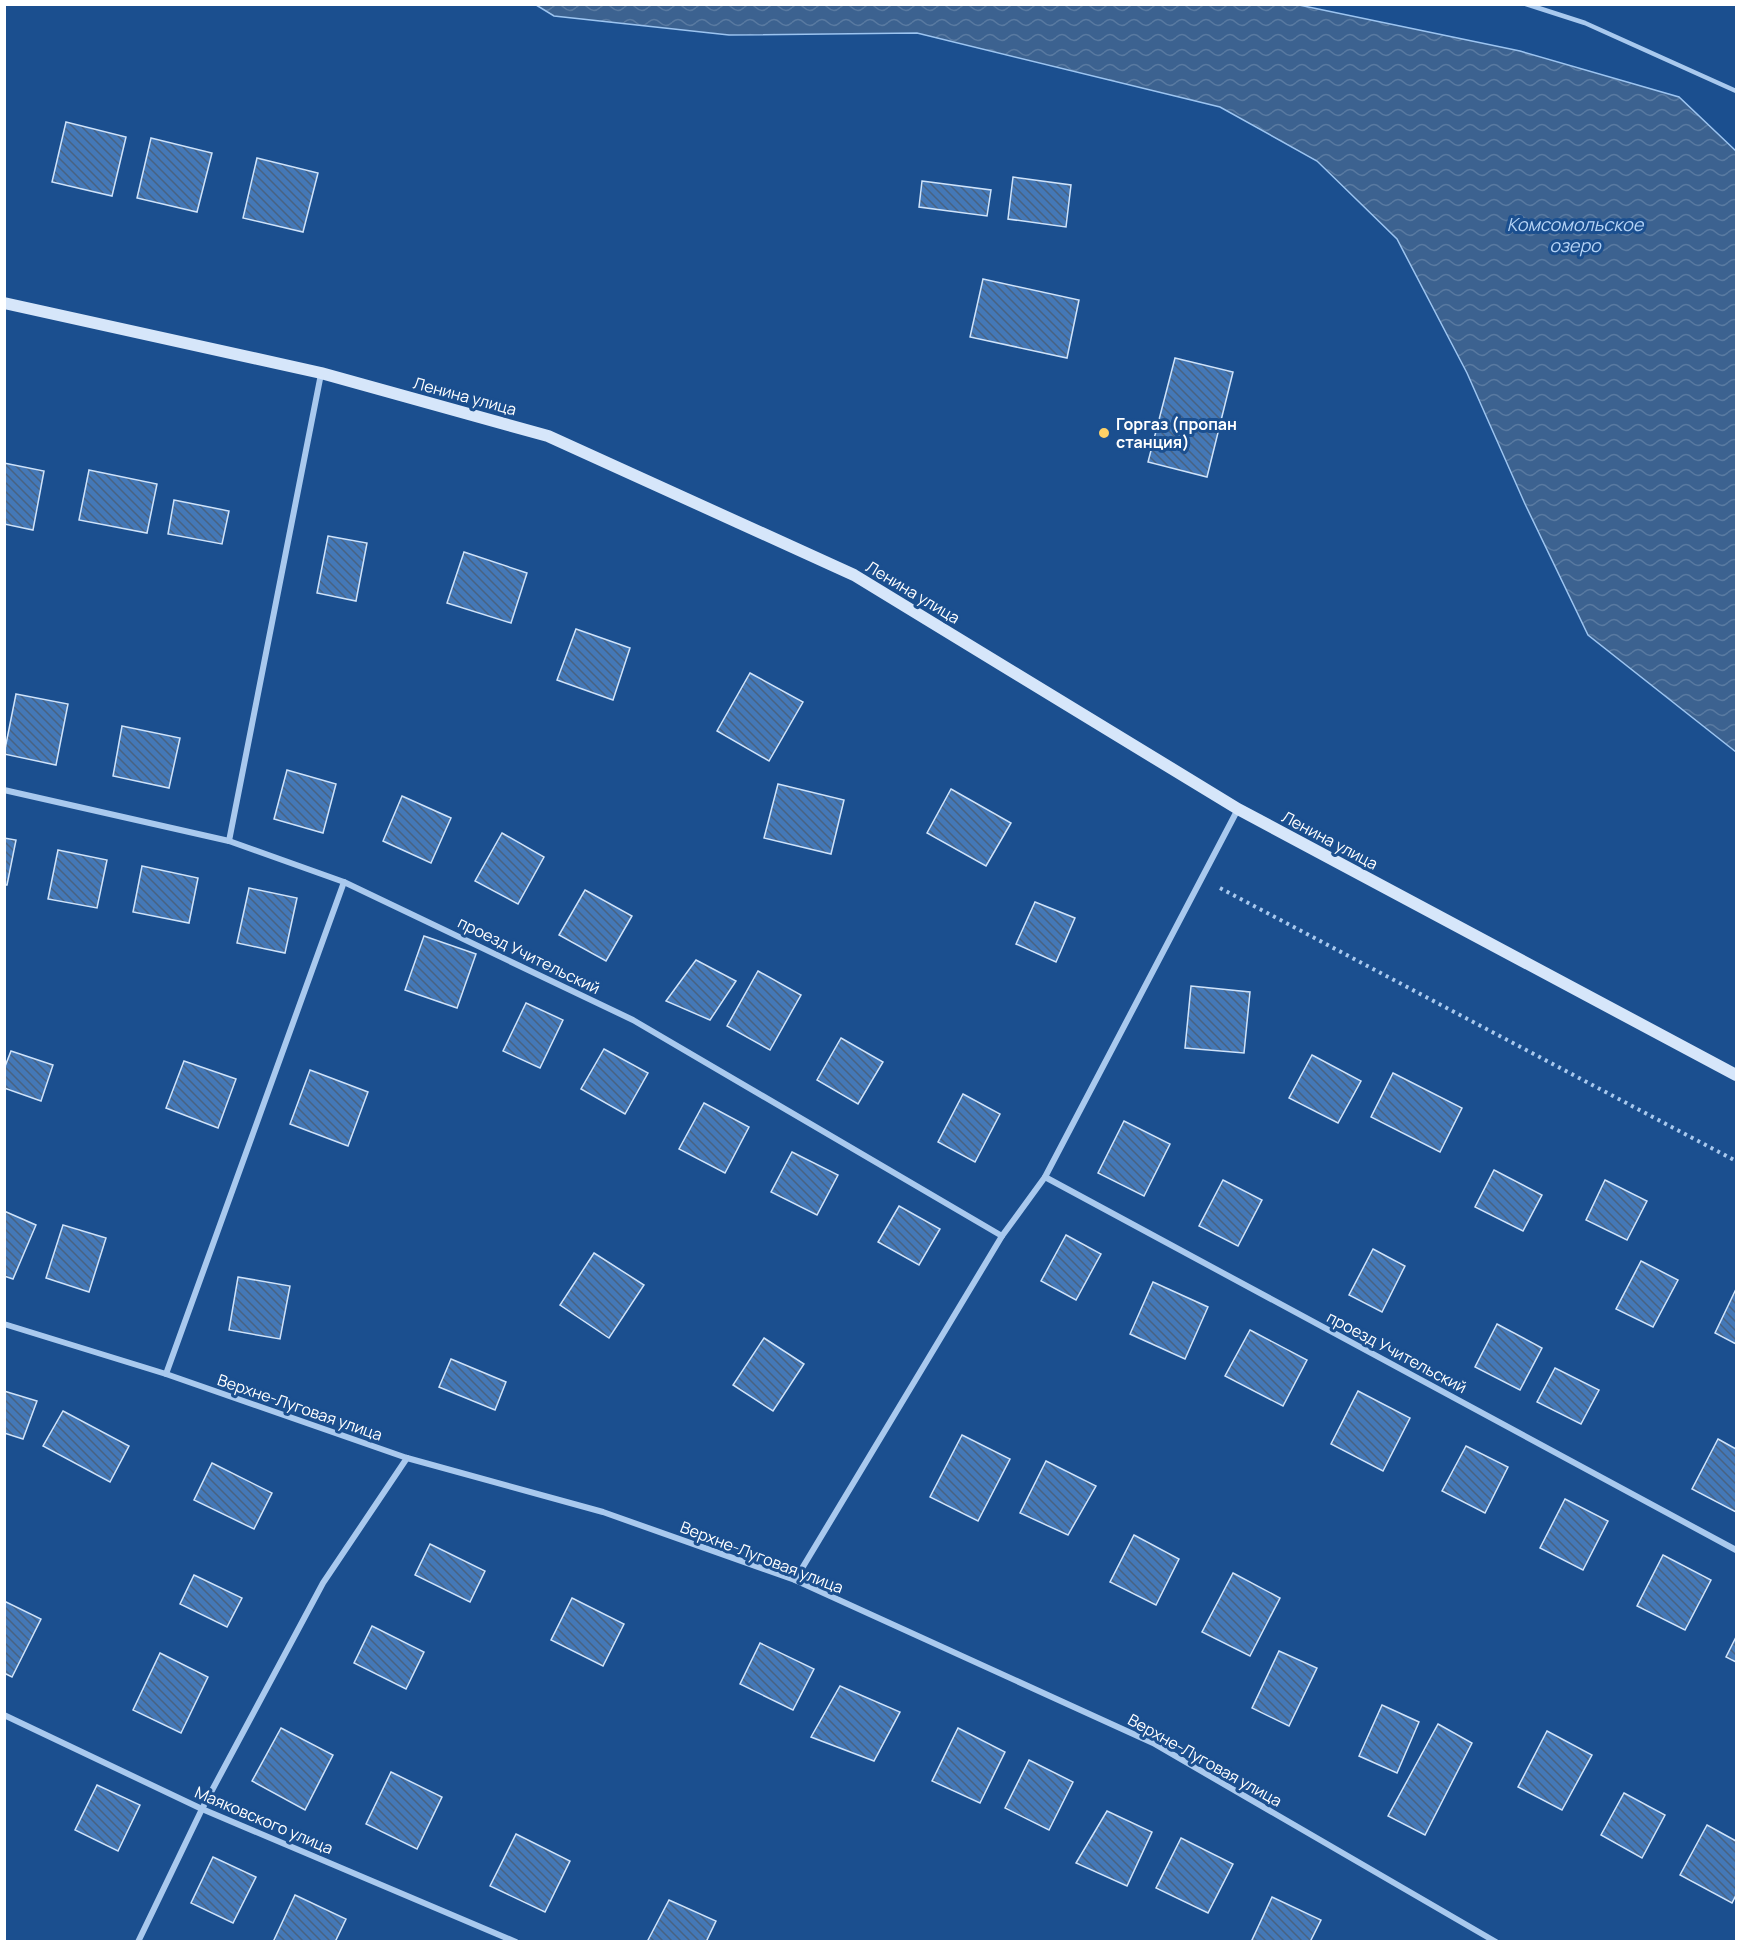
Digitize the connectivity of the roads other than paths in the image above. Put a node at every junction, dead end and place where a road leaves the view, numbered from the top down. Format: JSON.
{"nodes":[{"id":1,"x":1526,"y":4,"type":"edge"},
{"id":2,"x":1737,"y":91,"type":"edge"},
{"id":3,"x":4,"y":303,"type":"edge"},
{"id":4,"x":321,"y":373,"type":"junction"},
{"id":5,"x":4,"y":790,"type":"edge"},
{"id":6,"x":1239,"y":809,"type":"junction"},
{"id":7,"x":229,"y":841,"type":"junction"},
{"id":8,"x":344,"y":882,"type":"junction"},
{"id":9,"x":1737,"y":1075,"type":"edge"},
{"id":10,"x":1045,"y":1177,"type":"junction"},
{"id":11,"x":1002,"y":1236,"type":"junction"},
{"id":12,"x":4,"y":1324,"type":"edge"},
{"id":13,"x":166,"y":1374,"type":"junction"},
{"id":14,"x":407,"y":1458,"type":"junction"},
{"id":15,"x":1737,"y":1550,"type":"edge"},
{"id":16,"x":795,"y":1580,"type":"junction"},
{"id":17,"x":4,"y":1715,"type":"edge"},
{"id":18,"x":202,"y":1809,"type":"junction"},
{"id":19,"x":138,"y":1941,"type":"edge"},
{"id":20,"x":516,"y":1941,"type":"edge"},
{"id":21,"x":1496,"y":1941,"type":"edge"}],
"edges":[{"from":1,"to":2,"type":"lane"},
{"from":3,"to":4,"type":"main road","name":"Ленина улица"},
{"from":4,"to":6,"type":"main road","name":"Ленина улица"},
{"from":4,"to":7,"type":"street"},
{"from":5,"to":7,"type":"street","name":"проезд Учительский"},
{"from":6,"to":9,"type":"main road","name":"Ленина улица"},
{"from":6,"to":10,"type":"street"},
{"from":7,"to":8,"type":"street","name":"проезд Учительский"},
{"from":8,"to":11,"type":"street","name":"проезд Учительский"},
{"from":8,"to":13,"type":"street"},
{"from":10,"to":11,"type":"street"},
{"from":10,"to":15,"type":"street","name":"проезд Учительский"},
{"from":11,"to":16,"type":"street"},
{"from":12,"to":13,"type":"street","name":"Верхне-Луговая улица"},
{"from":13,"to":14,"type":"street","name":"Верхне-Луговая улица"},
{"from":14,"to":16,"type":"street","name":"Верхне-Луговая улица"},
{"from":14,"to":18,"type":"street"},
{"from":16,"to":21,"type":"street","name":"Верхне-Луговая улица"},
{"from":17,"to":18,"type":"street","name":"Маяковского улица"},
{"from":18,"to":19,"type":"street"},
{"from":18,"to":20,"type":"street","name":"Маяковского улица"}]}
